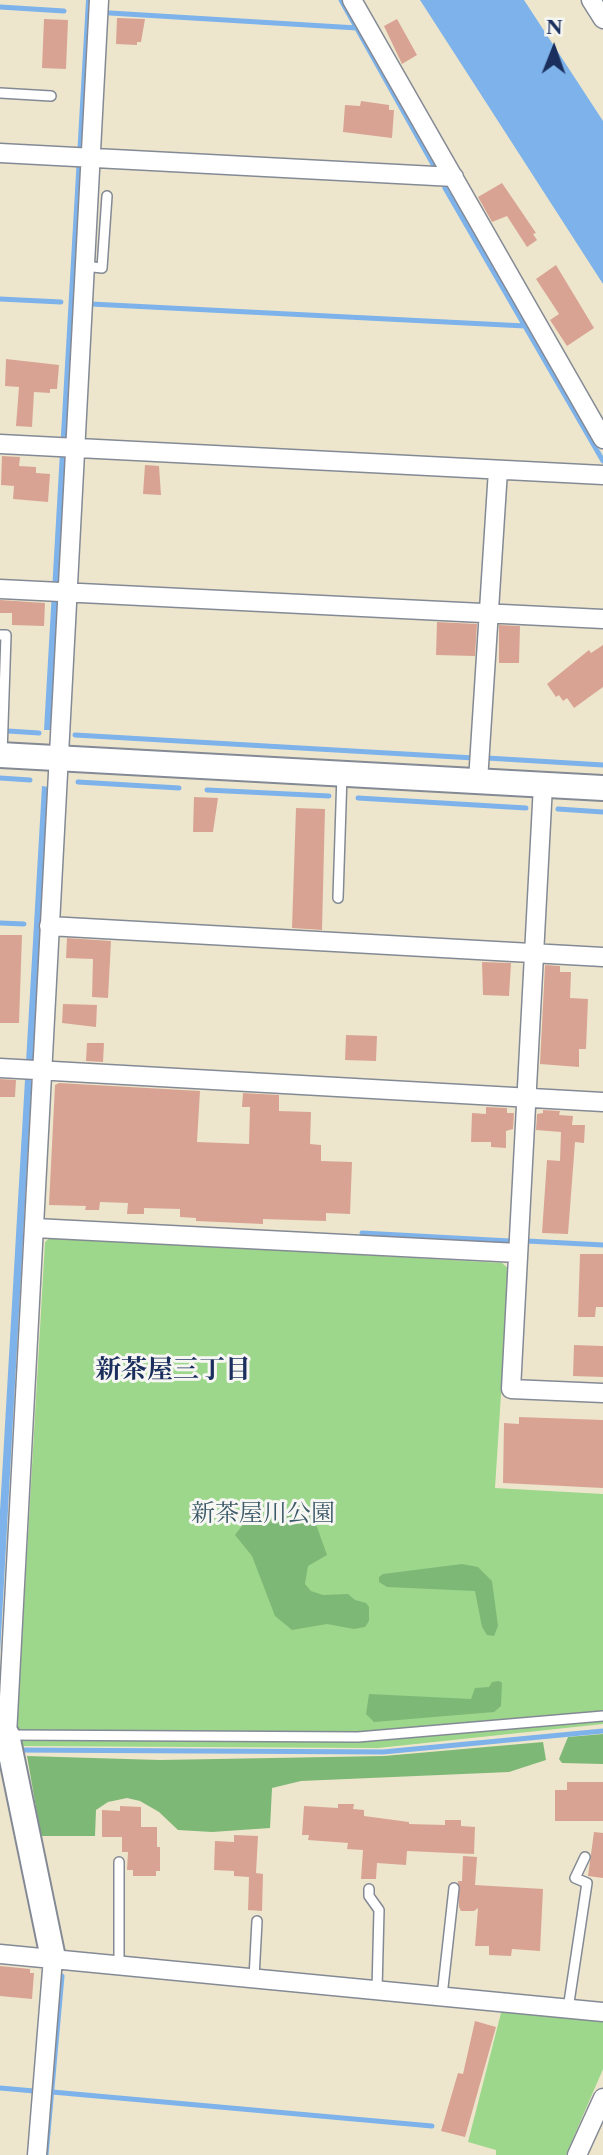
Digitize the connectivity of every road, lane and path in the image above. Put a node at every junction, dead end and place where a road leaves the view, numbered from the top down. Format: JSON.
{"nodes":[{"id":1,"x":99,"y":0,"type":"edge"},
{"id":2,"x":352,"y":0,"type":"edge"},
{"id":3,"x":591,"y":0,"type":"edge"},
{"id":4,"x":603,"y":19,"type":"edge"},
{"id":5,"x":0,"y":93,"type":"edge"},
{"id":6,"x":51,"y":96,"type":"dead end"},
{"id":7,"x":0,"y":153,"type":"edge"},
{"id":8,"x":83,"y":158,"type":"junction"},
{"id":9,"x":454,"y":177,"type":"junction"},
{"id":10,"x":107,"y":196,"type":"dead end"},
{"id":11,"x":83,"y":266,"type":"junction"},
{"id":12,"x":603,"y":439,"type":"edge"},
{"id":13,"x":0,"y":444,"type":"edge"},
{"id":14,"x":66,"y":447,"type":"junction"},
{"id":15,"x":498,"y":470,"type":"junction"},
{"id":16,"x":603,"y":475,"type":"edge"},
{"id":17,"x":0,"y":589,"type":"edge"},
{"id":18,"x":59,"y":592,"type":"junction"},
{"id":19,"x":489,"y":613,"type":"junction"},
{"id":20,"x":603,"y":619,"type":"edge"},
{"id":21,"x":0,"y":635,"type":"edge"},
{"id":22,"x":2,"y":704,"type":"edge"},
{"id":23,"x":1,"y":755,"type":"edge"},
{"id":24,"x":58,"y":759,"type":"junction"},
{"id":25,"x":342,"y":774,"type":"junction"},
{"id":26,"x":478,"y":781,"type":"junction"},
{"id":27,"x":543,"y":785,"type":"junction"},
{"id":28,"x":603,"y":788,"type":"edge"},
{"id":29,"x":338,"y":898,"type":"dead end"},
{"id":30,"x":49,"y":926,"type":"junction"},
{"id":31,"x":534,"y":954,"type":"junction"},
{"id":32,"x":603,"y":957,"type":"edge"},
{"id":33,"x":0,"y":1068,"type":"edge"},
{"id":34,"x":34,"y":1070,"type":"junction"},
{"id":35,"x":526,"y":1098,"type":"junction"},
{"id":36,"x":603,"y":1102,"type":"edge"},
{"id":37,"x":35,"y":1228,"type":"junction"},
{"id":38,"x":518,"y":1253,"type":"junction"},
{"id":39,"x":603,"y":1393,"type":"edge"},
{"id":40,"x":6,"y":1629,"type":"edge"},
{"id":41,"x":603,"y":1716,"type":"edge"},
{"id":42,"x":4,"y":1735,"type":"edge"},
{"id":43,"x":585,"y":1857,"type":"dead end"},
{"id":44,"x":119,"y":1862,"type":"dead end"},
{"id":45,"x":454,"y":1888,"type":"dead end"},
{"id":46,"x":369,"y":1889,"type":"dead end"},
{"id":47,"x":257,"y":1922,"type":"dead end"},
{"id":48,"x":0,"y":1954,"type":"edge"},
{"id":49,"x":52,"y":1958,"type":"junction"},
{"id":50,"x":119,"y":1965,"type":"junction"},
{"id":51,"x":254,"y":1978,"type":"junction"},
{"id":52,"x":377,"y":1990,"type":"junction"},
{"id":53,"x":442,"y":1996,"type":"junction"},
{"id":54,"x":568,"y":2009,"type":"junction"},
{"id":55,"x":603,"y":2012,"type":"edge"},
{"id":56,"x":603,"y":2098,"type":"edge"},
{"id":57,"x":37,"y":2155,"type":"edge"},
{"id":58,"x":577,"y":2155,"type":"edge"}],
"edges":[{"from":1,"to":8,"type":"street"},
{"from":2,"to":9,"type":"street"},
{"from":3,"to":4,"type":"street"},
{"from":5,"to":6,"type":"lane"},
{"from":7,"to":8,"type":"street"},
{"from":8,"to":9,"type":"street"},
{"from":8,"to":11,"type":"street"},
{"from":9,"to":12,"type":"street"},
{"from":10,"to":11,"type":"lane"},
{"from":11,"to":14,"type":"street"},
{"from":13,"to":14,"type":"street"},
{"from":14,"to":15,"type":"street"},
{"from":14,"to":18,"type":"street"},
{"from":15,"to":16,"type":"street"},
{"from":15,"to":19,"type":"street"},
{"from":17,"to":18,"type":"street"},
{"from":18,"to":19,"type":"street"},
{"from":18,"to":24,"type":"street"},
{"from":19,"to":20,"type":"street"},
{"from":19,"to":26,"type":"street"},
{"from":21,"to":22,"type":"lane"},
{"from":22,"to":23,"type":"lane"},
{"from":23,"to":24,"type":"street"},
{"from":24,"to":25,"type":"street"},
{"from":24,"to":30,"type":"street"},
{"from":25,"to":26,"type":"street"},
{"from":25,"to":29,"type":"lane"},
{"from":26,"to":27,"type":"street"},
{"from":27,"to":28,"type":"street"},
{"from":27,"to":31,"type":"street"},
{"from":30,"to":31,"type":"street"},
{"from":30,"to":34,"type":"street"},
{"from":31,"to":32,"type":"street"},
{"from":31,"to":35,"type":"street"},
{"from":33,"to":34,"type":"street"},
{"from":34,"to":35,"type":"street"},
{"from":34,"to":37,"type":"street"},
{"from":35,"to":36,"type":"street"},
{"from":35,"to":38,"type":"street"},
{"from":37,"to":38,"type":"street"},
{"from":37,"to":40,"type":"street"},
{"from":38,"to":39,"type":"street"},
{"from":40,"to":42,"type":"street"},
{"from":41,"to":42,"type":"lane"},
{"from":42,"to":49,"type":"street"},
{"from":43,"to":54,"type":"lane"},
{"from":44,"to":50,"type":"lane"},
{"from":45,"to":53,"type":"lane"},
{"from":46,"to":52,"type":"lane"},
{"from":47,"to":51,"type":"lane"},
{"from":48,"to":49,"type":"street"},
{"from":49,"to":50,"type":"street"},
{"from":49,"to":57,"type":"street"},
{"from":50,"to":51,"type":"street"},
{"from":51,"to":52,"type":"street"},
{"from":52,"to":53,"type":"street"},
{"from":53,"to":54,"type":"street"},
{"from":54,"to":55,"type":"street"},
{"from":56,"to":58,"type":"street"}]}
